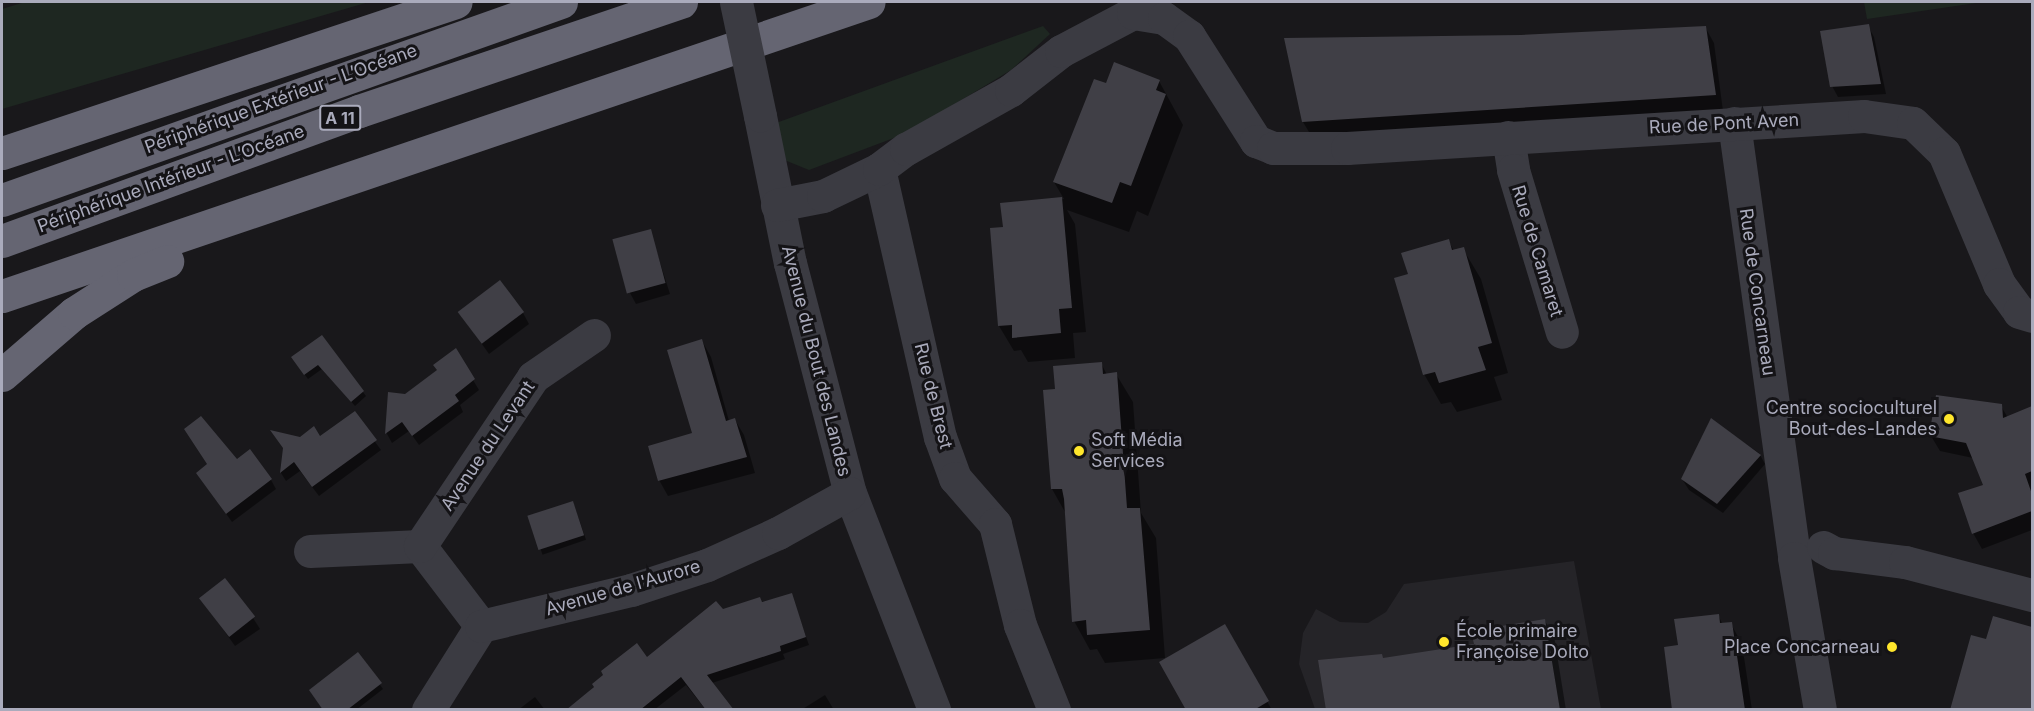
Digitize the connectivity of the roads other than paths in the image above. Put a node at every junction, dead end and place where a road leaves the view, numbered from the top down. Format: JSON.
{"nodes":[{"id":1,"x":456,"y":2,"type":"edge"},
{"id":2,"x":561,"y":2,"type":"edge"},
{"id":3,"x":681,"y":2,"type":"edge"},
{"id":4,"x":736,"y":2,"type":"edge"},
{"id":5,"x":869,"y":2,"type":"edge"},
{"id":6,"x":1734,"y":123,"type":"junction"},
{"id":7,"x":66,"y":129,"type":"junction"},
{"id":8,"x":1508,"y":137,"type":"junction"},
{"id":9,"x":2,"y":139,"type":"edge"},
{"id":10,"x":2,"y":153,"type":"edge"},
{"id":11,"x":879,"y":169,"type":"junction"},
{"id":12,"x":333,"y":184,"type":"junction"},
{"id":13,"x":2,"y":200,"type":"edge"},
{"id":14,"x":777,"y":205,"type":"junction"},
{"id":15,"x":2,"y":241,"type":"edge"},
{"id":16,"x":2,"y":296,"type":"edge"},
{"id":17,"x":2032,"y":316,"type":"edge"},
{"id":18,"x":1562,"y":332,"type":"dead end"},
{"id":19,"x":594,"y":334,"type":"dead end"},
{"id":20,"x":2,"y":375,"type":"edge"},
{"id":21,"x":850,"y":493,"type":"junction"},
{"id":22,"x":420,"y":546,"type":"junction"},
{"id":23,"x":1823,"y":547,"type":"dead end"},
{"id":24,"x":310,"y":551,"type":"dead end"},
{"id":25,"x":2032,"y":595,"type":"edge"},
{"id":26,"x":481,"y":626,"type":"junction"},
{"id":27,"x":428,"y":710,"type":"edge"},
{"id":28,"x":934,"y":710,"type":"edge"},
{"id":29,"x":1054,"y":710,"type":"edge"},
{"id":30,"x":1820,"y":710,"type":"edge"}],
"edges":[{"from":1,"to":7,"type":"highway"},
{"from":2,"to":13,"type":"highway","name":"Périphérique Extérieur - L’Océane","number":"A 11"},
{"from":3,"to":15,"type":"highway","name":"Périphérique Intérieur - L’Océane","number":"A 11"},
{"from":4,"to":14,"type":"street","name":"Avenue du Bout des Landes","bridge":true},
{"from":5,"to":12,"type":"highway"},
{"from":6,"to":8,"type":"street","name":"Rue de Pont Aven"},
{"from":6,"to":17,"type":"street","name":"Rue de Pont Aven"},
{"from":6,"to":30,"type":"street","name":"Rue de Concarneau"},
{"from":7,"to":9,"type":"highway"},
{"from":7,"to":10,"type":"highway"},
{"from":8,"to":11,"type":"street","name":"Rue de Pont Aven"},
{"from":8,"to":18,"type":"street","name":"Rue de Camaret"},
{"from":11,"to":14,"type":"street"},
{"from":11,"to":29,"type":"street","name":"Rue de Brest"},
{"from":12,"to":16,"type":"highway"},
{"from":12,"to":20,"type":"highway"},
{"from":14,"to":21,"type":"street","name":"Avenue du Bout des Landes"},
{"from":19,"to":22,"type":"street","name":"Avenue du Levant"},
{"from":21,"to":26,"type":"street","name":"Avenue de l'Aurore"},
{"from":21,"to":28,"type":"street","name":"Avenue du Bout des Landes"},
{"from":22,"to":24,"type":"street"},
{"from":22,"to":26,"type":"street"},
{"from":23,"to":25,"type":"street"},
{"from":26,"to":27,"type":"street"}]}
